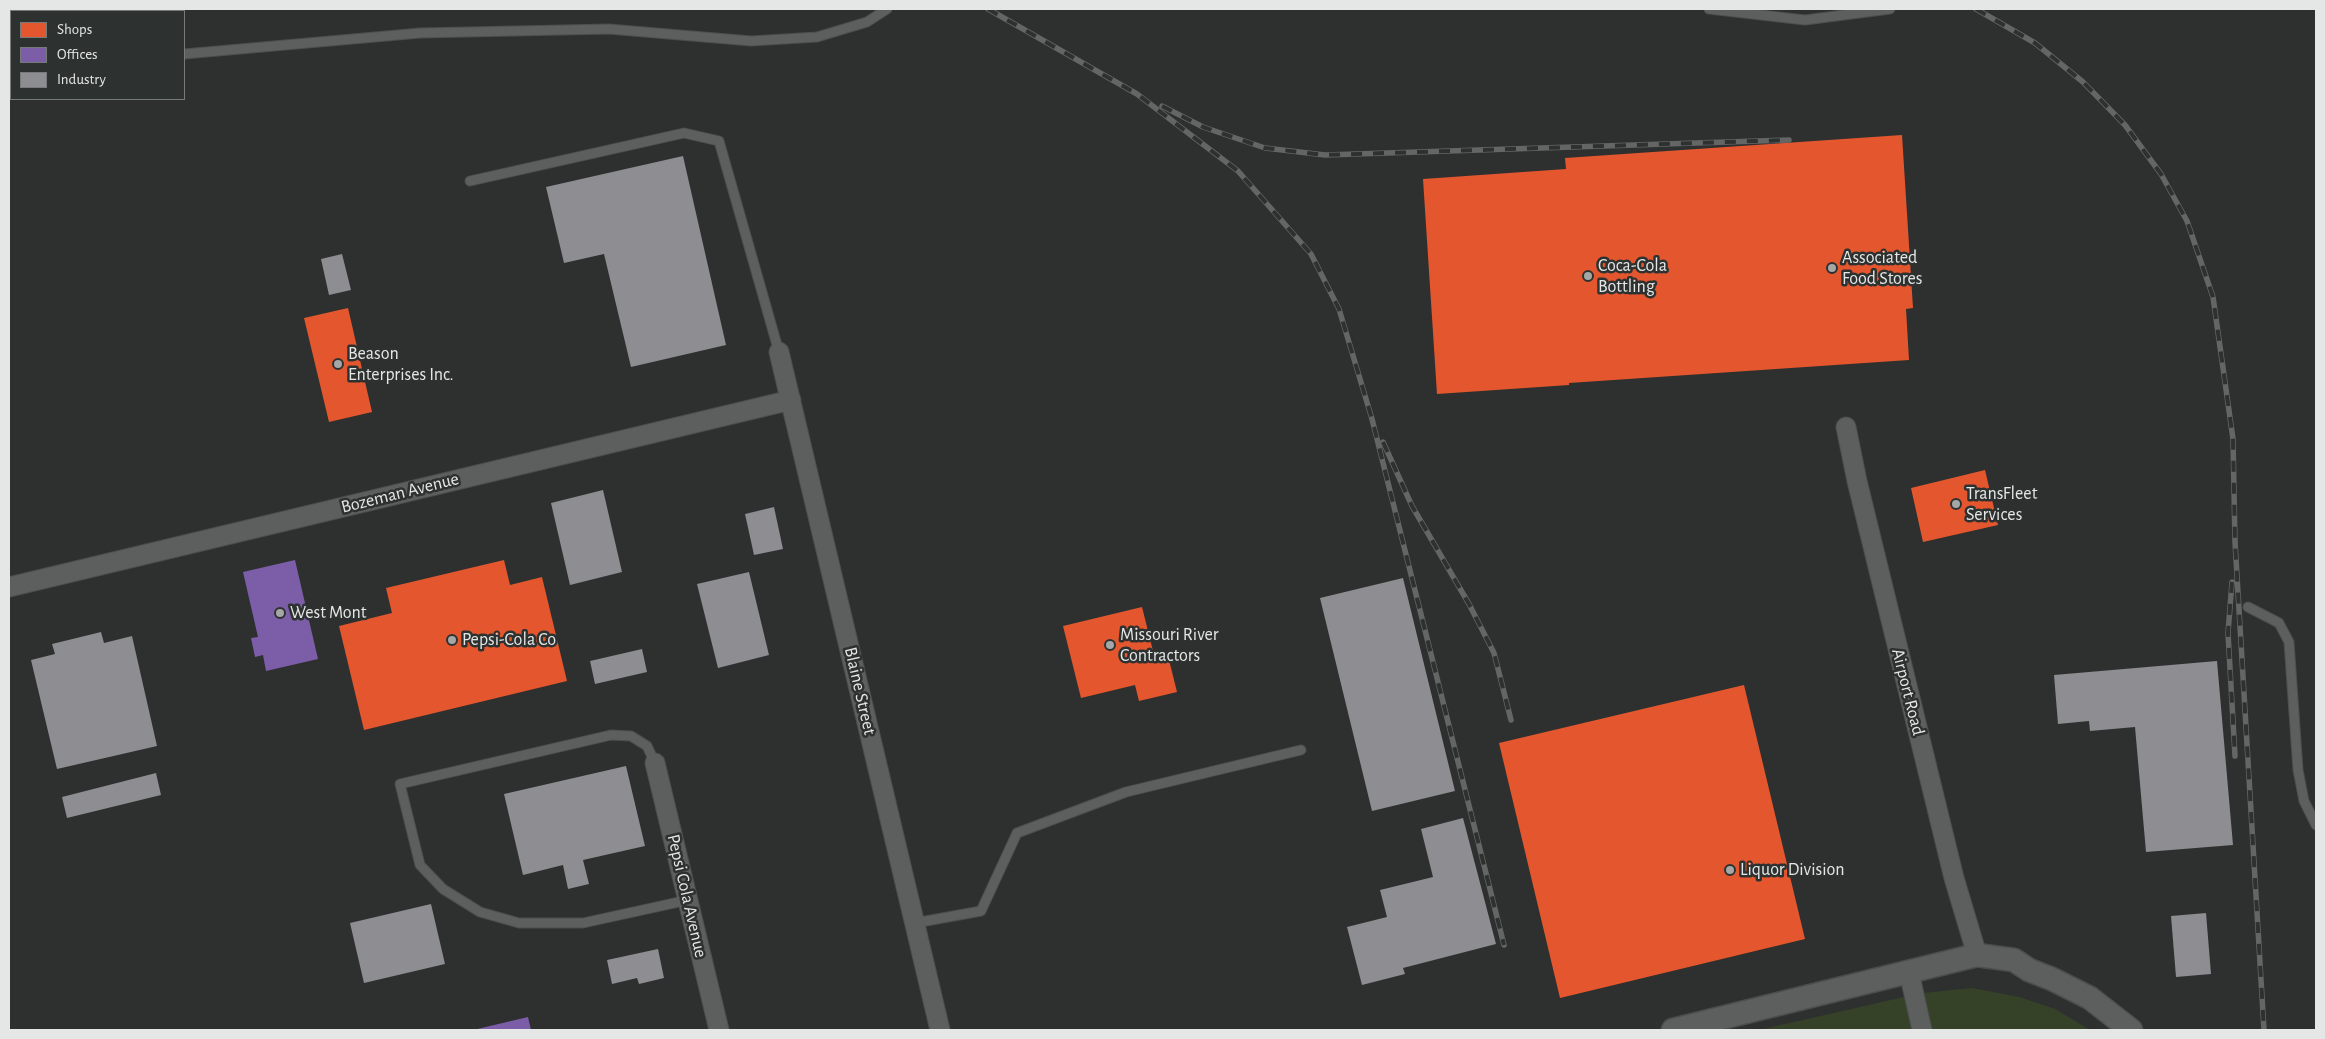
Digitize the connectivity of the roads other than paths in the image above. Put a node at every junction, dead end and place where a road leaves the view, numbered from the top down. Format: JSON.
{"nodes":[{"id":1,"x":887,"y":9,"type":"edge"},
{"id":2,"x":1709,"y":9,"type":"edge"},
{"id":3,"x":1890,"y":9,"type":"edge"},
{"id":4,"x":185,"y":54,"type":"edge"},
{"id":5,"x":470,"y":181,"type":"dead end"},
{"id":6,"x":780,"y":352,"type":"joint"},
{"id":7,"x":791,"y":400,"type":"junction"},
{"id":8,"x":1846,"y":427,"type":"dead end"},
{"id":9,"x":9,"y":587,"type":"edge"},
{"id":10,"x":2248,"y":607,"type":"dead end"},
{"id":11,"x":1301,"y":750,"type":"dead end"},
{"id":12,"x":655,"y":763,"type":"joint"},
{"id":13,"x":2316,"y":825,"type":"edge"},
{"id":14,"x":688,"y":900,"type":"junction"},
{"id":15,"x":915,"y":923,"type":"junction"},
{"id":16,"x":1977,"y":955,"type":"junction"},
{"id":17,"x":1909,"y":972,"type":"junction"},
{"id":18,"x":719,"y":1030,"type":"edge"},
{"id":19,"x":940,"y":1030,"type":"edge"},
{"id":20,"x":1673,"y":1030,"type":"edge"},
{"id":21,"x":1922,"y":1030,"type":"edge"},
{"id":22,"x":2131,"y":1030,"type":"edge"}],
"edges":[{"from":1,"to":4,"type":"lane"},
{"from":2,"to":3,"type":"lane"},
{"from":5,"to":6,"type":"lane"},
{"from":6,"to":7,"type":"street","name":"Blaine Street"},
{"from":7,"to":9,"type":"street","name":"Bozeman Avenue"},
{"from":7,"to":15,"type":"street","name":"Blaine Street"},
{"from":8,"to":16,"type":"street","name":"Airport Road"},
{"from":10,"to":13,"type":"lane"},
{"from":11,"to":15,"type":"lane"},
{"from":12,"to":14,"type":"street","name":"Pepsi Cola Avenue"},
{"from":12,"to":14,"type":"lane"},
{"from":14,"to":18,"type":"street","name":"Pepsi Cola Avenue"},
{"from":15,"to":19,"type":"street","name":"Blaine Street"},
{"from":16,"to":17,"type":"street"},
{"from":16,"to":22,"type":"street"},
{"from":17,"to":20,"type":"street"},
{"from":17,"to":21,"type":"street"}]}
